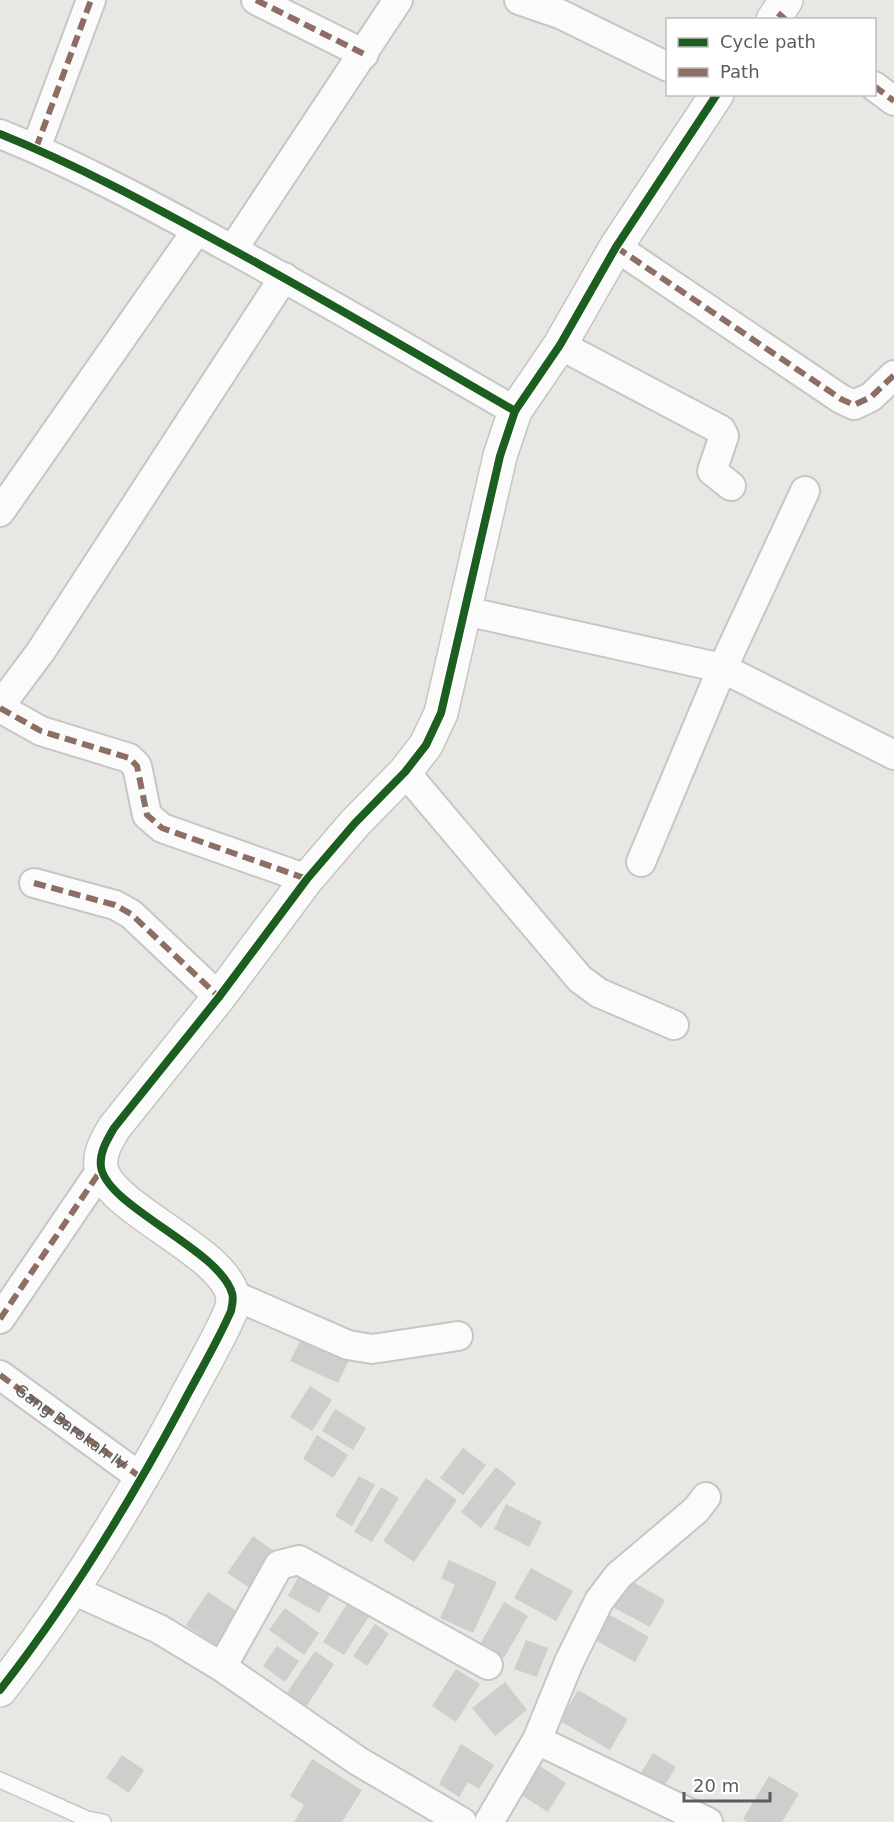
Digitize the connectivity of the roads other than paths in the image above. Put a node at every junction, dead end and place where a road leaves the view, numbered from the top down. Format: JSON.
{"nodes":[{"id":1,"x":91,"y":0,"type":"edge"},
{"id":2,"x":256,"y":0,"type":"edge"},
{"id":3,"x":398,"y":0,"type":"edge"},
{"id":4,"x":519,"y":0,"type":"edge"},
{"id":5,"x":364,"y":54,"type":"junction"},
{"id":6,"x":666,"y":66,"type":"edge"},
{"id":7,"x":876,"y":88,"type":"edge"},
{"id":8,"x":716,"y":96,"type":"edge"},
{"id":9,"x":894,"y":101,"type":"edge"},
{"id":10,"x":0,"y":134,"type":"edge"},
{"id":11,"x":36,"y":148,"type":"junction"},
{"id":12,"x":197,"y":230,"type":"junction"},
{"id":13,"x":616,"y":247,"type":"junction"},
{"id":14,"x":233,"y":249,"type":"junction"},
{"id":15,"x":284,"y":277,"type":"junction"},
{"id":16,"x":560,"y":345,"type":"junction"},
{"id":17,"x":894,"y":375,"type":"edge"},
{"id":18,"x":515,"y":411,"type":"junction"},
{"id":19,"x":731,"y":486,"type":"dead end"},
{"id":20,"x":806,"y":491,"type":"dead end"},
{"id":21,"x":0,"y":512,"type":"edge"},
{"id":22,"x":465,"y":611,"type":"junction"},
{"id":23,"x":722,"y":669,"type":"junction"},
{"id":24,"x":0,"y":707,"type":"edge"},
{"id":25,"x":894,"y":755,"type":"edge"},
{"id":26,"x":405,"y":772,"type":"junction"},
{"id":27,"x":641,"y":862,"type":"dead end"},
{"id":28,"x":308,"y":879,"type":"junction"},
{"id":29,"x":34,"y":883,"type":"dead end"},
{"id":30,"x":219,"y":997,"type":"junction"},
{"id":31,"x":674,"y":1025,"type":"dead end"},
{"id":32,"x":101,"y":1170,"type":"junction"},
{"id":33,"x":233,"y":1295,"type":"junction"},
{"id":34,"x":0,"y":1320,"type":"edge"},
{"id":35,"x":458,"y":1336,"type":"dead end"},
{"id":36,"x":0,"y":1375,"type":"edge"},
{"id":37,"x":143,"y":1479,"type":"junction"},
{"id":38,"x":706,"y":1497,"type":"dead end"},
{"id":39,"x":73,"y":1590,"type":"junction"},
{"id":40,"x":489,"y":1665,"type":"dead end"},
{"id":41,"x":222,"y":1667,"type":"junction"},
{"id":42,"x":0,"y":1690,"type":"edge"},
{"id":43,"x":537,"y":1740,"type":"junction"},
{"id":44,"x":0,"y":1780,"type":"edge"},
{"id":45,"x":103,"y":1822,"type":"edge"},
{"id":46,"x":462,"y":1822,"type":"edge"},
{"id":47,"x":489,"y":1822,"type":"edge"},
{"id":48,"x":708,"y":1822,"type":"edge"}],
"edges":[{"from":1,"to":11,"type":"street"},
{"from":2,"to":5,"type":"street"},
{"from":3,"to":5,"type":"street"},
{"from":4,"to":6,"type":"street"},
{"from":5,"to":14,"type":"street"},
{"from":7,"to":9,"type":"street"},
{"from":8,"to":13,"type":"street"},
{"from":10,"to":11,"type":"street"},
{"from":11,"to":12,"type":"street"},
{"from":12,"to":14,"type":"street"},
{"from":12,"to":21,"type":"street"},
{"from":13,"to":16,"type":"street"},
{"from":13,"to":17,"type":"street"},
{"from":14,"to":15,"type":"street"},
{"from":15,"to":18,"type":"street"},
{"from":15,"to":24,"type":"street"},
{"from":16,"to":18,"type":"street"},
{"from":16,"to":19,"type":"street"},
{"from":18,"to":22,"type":"street"},
{"from":20,"to":23,"type":"street"},
{"from":22,"to":23,"type":"street"},
{"from":22,"to":26,"type":"street"},
{"from":23,"to":25,"type":"street"},
{"from":23,"to":27,"type":"street"},
{"from":24,"to":28,"type":"street"},
{"from":26,"to":28,"type":"street"},
{"from":26,"to":31,"type":"street"},
{"from":28,"to":30,"type":"street"},
{"from":29,"to":30,"type":"street"},
{"from":30,"to":32,"type":"street"},
{"from":32,"to":33,"type":"street"},
{"from":32,"to":34,"type":"street"},
{"from":33,"to":35,"type":"street"},
{"from":33,"to":37,"type":"street"},
{"from":36,"to":37,"type":"street","name":"Gang Barokah IV"},
{"from":37,"to":39,"type":"street"},
{"from":38,"to":43,"type":"street"},
{"from":39,"to":41,"type":"street"},
{"from":39,"to":42,"type":"street"},
{"from":40,"to":41,"type":"street"},
{"from":41,"to":46,"type":"street"},
{"from":43,"to":47,"type":"street"},
{"from":43,"to":48,"type":"street"},
{"from":44,"to":45,"type":"lane"}]}
